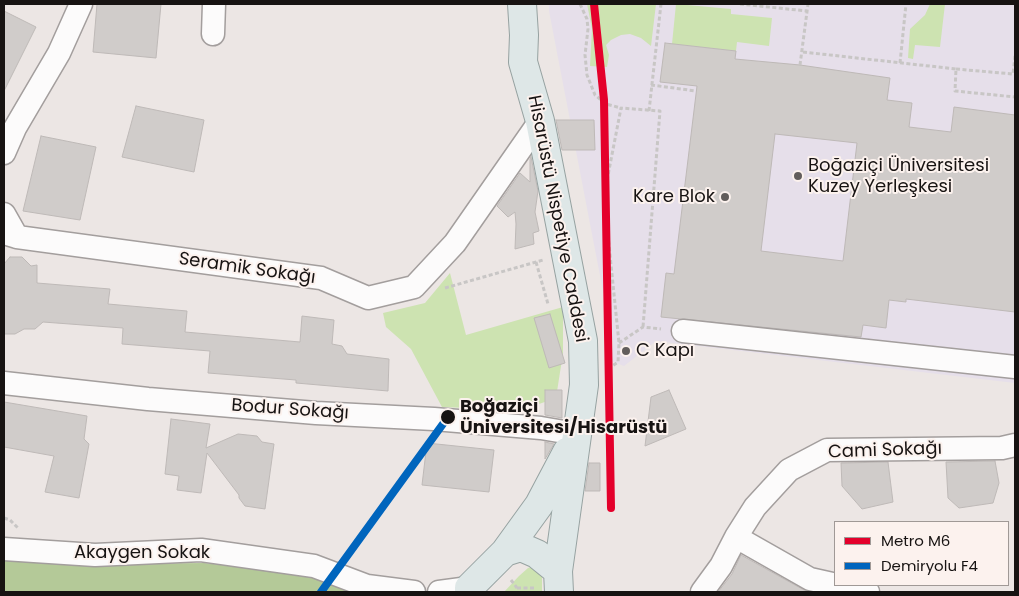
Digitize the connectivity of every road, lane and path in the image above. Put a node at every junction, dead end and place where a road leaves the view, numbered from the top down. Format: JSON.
{"nodes":[{"id":1,"x":81,"y":4,"type":"edge"},
{"id":2,"x":214,"y":4,"type":"edge"},
{"id":3,"x":506,"y":4,"type":"edge"},
{"id":4,"x":522,"y":4,"type":"edge"},
{"id":5,"x":580,"y":4,"type":"edge"},
{"id":6,"x":661,"y":4,"type":"edge"},
{"id":7,"x":740,"y":4,"type":"edge"},
{"id":8,"x":808,"y":4,"type":"edge"},
{"id":9,"x":906,"y":4,"type":"edge"},
{"id":10,"x":807,"y":11,"type":"junction"},
{"id":11,"x":213,"y":34,"type":"dead end"},
{"id":12,"x":803,"y":52,"type":"junction"},
{"id":13,"x":1015,"y":56,"type":"edge"},
{"id":14,"x":523,"y":62,"type":"junction"},
{"id":15,"x":900,"y":64,"type":"junction"},
{"id":16,"x":800,"y":65,"type":"dead end"},
{"id":17,"x":956,"y":69,"type":"junction"},
{"id":18,"x":651,"y":85,"type":"junction"},
{"id":19,"x":696,"y":91,"type":"dead end"},
{"id":20,"x":1015,"y":98,"type":"edge"},
{"id":21,"x":621,"y":108,"type":"junction"},
{"id":22,"x":649,"y":111,"type":"junction"},
{"id":23,"x":540,"y":121,"type":"junction"},
{"id":24,"x":4,"y":153,"type":"edge"},
{"id":25,"x":4,"y":214,"type":"edge"},
{"id":26,"x":10,"y":235,"type":"edge"},
{"id":27,"x":566,"y":253,"type":"junction"},
{"id":28,"x":536,"y":262,"type":"junction"},
{"id":29,"x":444,"y":288,"type":"dead end"},
{"id":30,"x":548,"y":304,"type":"dead end"},
{"id":31,"x":683,"y":331,"type":"dead end"},
{"id":32,"x":619,"y":343,"type":"junction"},
{"id":33,"x":1015,"y":368,"type":"edge"},
{"id":34,"x":4,"y":383,"type":"edge"},
{"id":35,"x":584,"y":386,"type":"junction"},
{"id":36,"x":576,"y":434,"type":"junction"},
{"id":37,"x":1015,"y":445,"type":"edge"},
{"id":38,"x":736,"y":537,"type":"junction"},
{"id":39,"x":4,"y":550,"type":"edge"},
{"id":40,"x":505,"y":552,"type":"junction"},
{"id":41,"x":558,"y":582,"type":"edge"},
{"id":42,"x":834,"y":584,"type":"edge"},
{"id":43,"x":841,"y":586,"type":"edge"},
{"id":44,"x":371,"y":589,"type":"edge"},
{"id":45,"x":467,"y":591,"type":"edge"},
{"id":46,"x":414,"y":592,"type":"edge"},
{"id":47,"x":439,"y":592,"type":"edge"},
{"id":48,"x":702,"y":592,"type":"edge"},
{"id":49,"x":868,"y":592,"type":"edge"}],
"edges":[{"from":1,"to":24,"type":"street"},
{"from":2,"to":11,"type":"street"},
{"from":3,"to":14,"type":"main road"},
{"from":4,"to":14,"type":"main road","name":"Hisarüstü Nispetiye Caddesi"},
{"from":5,"to":21,"type":"path"},
{"from":6,"to":18,"type":"path"},
{"from":7,"to":10,"type":"path"},
{"from":8,"to":10,"type":"path"},
{"from":9,"to":15,"type":"path"},
{"from":10,"to":12,"type":"path"},
{"from":12,"to":15,"type":"path"},
{"from":12,"to":16,"type":"path"},
{"from":13,"to":17,"type":"path"},
{"from":14,"to":23,"type":"main road","name":"Hisarüstü Nispetiye Caddesi"},
{"from":15,"to":17,"type":"path"},
{"from":17,"to":20,"type":"path"},
{"from":18,"to":19,"type":"path"},
{"from":18,"to":22,"type":"path"},
{"from":21,"to":22,"type":"path"},
{"from":21,"to":32,"type":"path"},
{"from":22,"to":32,"type":"path"},
{"from":23,"to":26,"type":"street","name":"Seramik Sokağı"},
{"from":23,"to":27,"type":"main road","name":"Hisarüstü Nispetiye Caddesi"},
{"from":25,"to":26,"type":"street","name":"Seramik Sokağı"},
{"from":27,"to":28,"type":"path"},
{"from":27,"to":35,"type":"main road","name":"Hisarüstü Nispetiye Caddesi"},
{"from":28,"to":29,"type":"path"},
{"from":28,"to":30,"type":"path"},
{"from":31,"to":33,"type":"street"},
{"from":32,"to":35,"type":"path"},
{"from":34,"to":36,"type":"street","name":"Bodur Sokağı"},
{"from":35,"to":36,"type":"main road","name":"Hisarüstü Nispetiye Caddesi"},
{"from":36,"to":40,"type":"main road","name":"Hisarüstü Nispetiye Caddesi"},
{"from":36,"to":41,"type":"main road","name":"Hisarüstü Nispetiye Caddesi"},
{"from":37,"to":38,"type":"street","name":"Cami Sokağı"},
{"from":38,"to":42,"type":"street"},
{"from":38,"to":48,"type":"street","name":"Cami Sokağı"},
{"from":39,"to":44,"type":"street","name":"Akaygen Sokak"},
{"from":40,"to":41,"type":"main road"},
{"from":40,"to":45,"type":"main road","name":"Hisarüstü Nispetiye Caddesi"},
{"from":43,"to":49,"type":"street"},
{"from":44,"to":46,"type":"street","name":"Akaygen Sokak"},
{"from":45,"to":47,"type":"street"}]}
